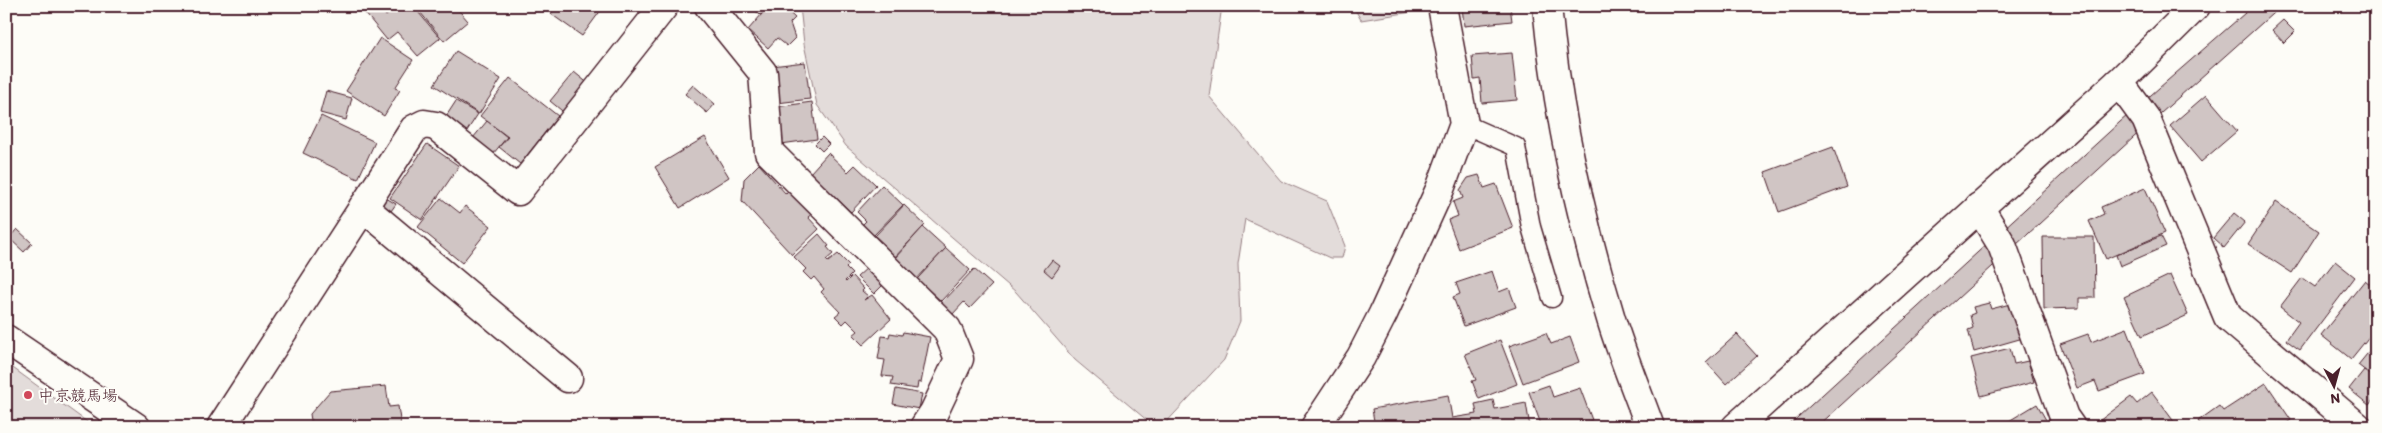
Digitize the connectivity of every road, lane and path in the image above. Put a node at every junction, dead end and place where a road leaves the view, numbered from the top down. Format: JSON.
{"nodes":[{"id":1,"x":664,"y":6,"type":"edge"},
{"id":2,"x":709,"y":6,"type":"edge"},
{"id":3,"x":1442,"y":6,"type":"edge"},
{"id":4,"x":1547,"y":6,"type":"edge"},
{"id":5,"x":2196,"y":6,"type":"edge"},
{"id":6,"x":2119,"y":82,"type":"junction"},
{"id":7,"x":1464,"y":124,"type":"junction"},
{"id":8,"x":363,"y":207,"type":"junction"},
{"id":9,"x":1979,"y":207,"type":"junction"},
{"id":10,"x":1552,"y":298,"type":"dead end"},
{"id":11,"x":6,"y":339,"type":"edge"},
{"id":12,"x":568,"y":378,"type":"dead end"},
{"id":13,"x":136,"y":427,"type":"edge"},
{"id":14,"x":221,"y":427,"type":"edge"},
{"id":15,"x":924,"y":427,"type":"edge"},
{"id":16,"x":1315,"y":427,"type":"edge"},
{"id":17,"x":1650,"y":427,"type":"edge"},
{"id":18,"x":1736,"y":427,"type":"edge"},
{"id":19,"x":2071,"y":427,"type":"edge"},
{"id":20,"x":2358,"y":427,"type":"edge"}],
"edges":[{"from":1,"to":8,"type":"street"},
{"from":2,"to":15,"type":"street"},
{"from":3,"to":7,"type":"street"},
{"from":4,"to":17,"type":"street"},
{"from":5,"to":6,"type":"street"},
{"from":6,"to":9,"type":"street"},
{"from":6,"to":20,"type":"street"},
{"from":7,"to":10,"type":"lane"},
{"from":7,"to":16,"type":"street"},
{"from":8,"to":12,"type":"street"},
{"from":8,"to":14,"type":"street"},
{"from":9,"to":18,"type":"street"},
{"from":9,"to":19,"type":"street"},
{"from":11,"to":13,"type":"street"}]}
